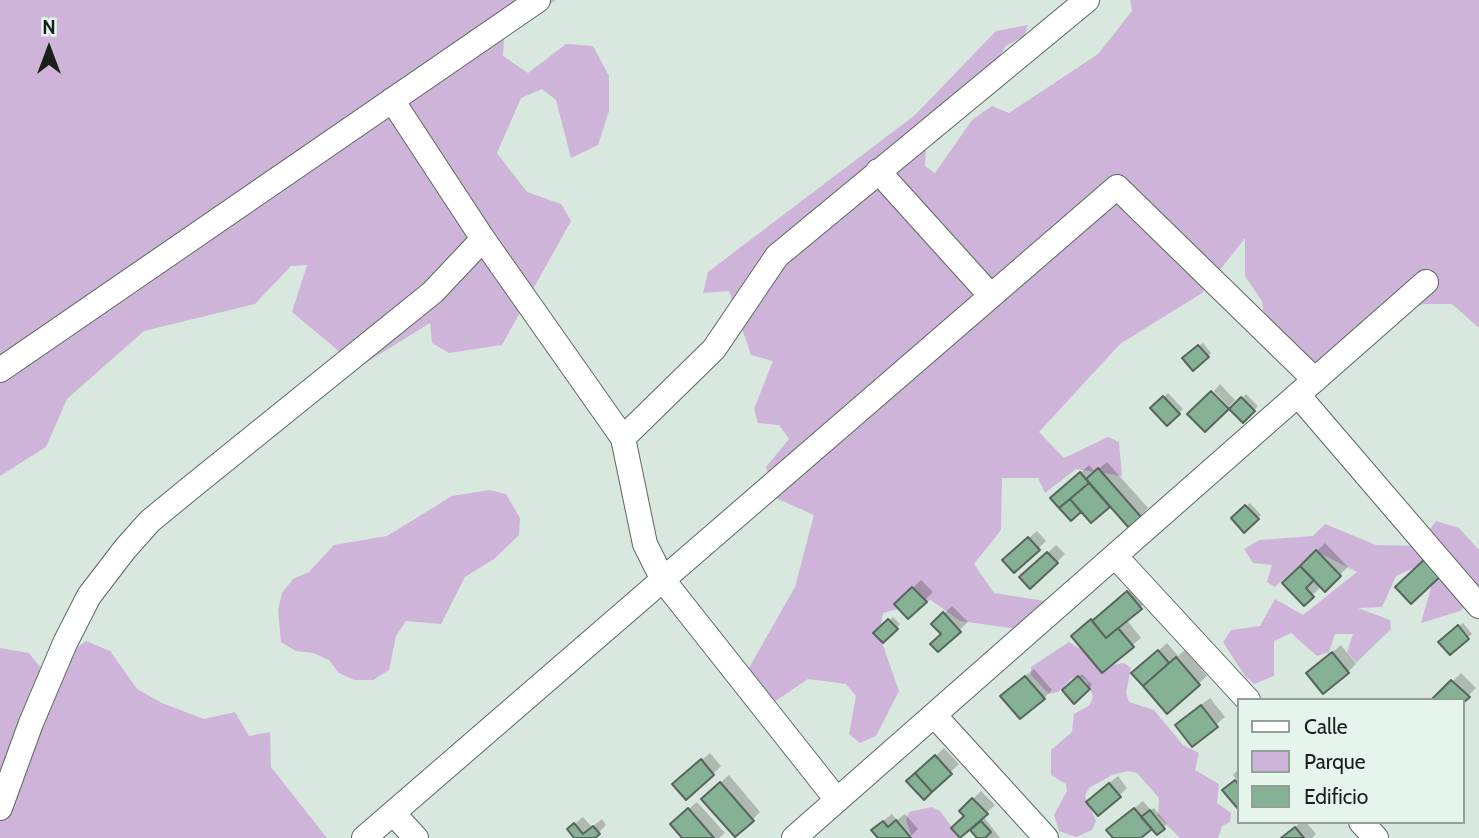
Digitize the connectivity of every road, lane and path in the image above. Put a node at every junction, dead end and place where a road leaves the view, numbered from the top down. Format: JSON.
{"nodes":[{"id":1,"x":538,"y":0,"type":"edge"},
{"id":2,"x":1087,"y":0,"type":"edge"},
{"id":3,"x":392,"y":100,"type":"junction"},
{"id":4,"x":878,"y":171,"type":"junction"},
{"id":5,"x":483,"y":239,"type":"junction"},
{"id":6,"x":1426,"y":282,"type":"dead end"},
{"id":7,"x":991,"y":296,"type":"junction"},
{"id":8,"x":0,"y":370,"type":"edge"},
{"id":9,"x":1306,"y":387,"type":"junction"},
{"id":10,"x":623,"y":438,"type":"junction"},
{"id":11,"x":1115,"y":556,"type":"junction"},
{"id":12,"x":663,"y":580,"type":"junction"},
{"id":13,"x":1479,"y":606,"type":"edge"},
{"id":14,"x":1246,"y":698,"type":"edge"},
{"id":15,"x":934,"y":715,"type":"junction"},
{"id":16,"x":837,"y":800,"type":"junction"},
{"id":17,"x":0,"y":808,"type":"edge"},
{"id":18,"x":393,"y":813,"type":"junction"},
{"id":19,"x":1363,"y":824,"type":"edge"},
{"id":20,"x":364,"y":838,"type":"edge"},
{"id":21,"x":416,"y":838,"type":"edge"},
{"id":22,"x":794,"y":838,"type":"edge"},
{"id":23,"x":1046,"y":838,"type":"edge"},
{"id":24,"x":1376,"y":838,"type":"edge"}],
"edges":[{"from":1,"to":3,"type":"street"},
{"from":2,"to":4,"type":"street"},
{"from":3,"to":5,"type":"street"},
{"from":3,"to":8,"type":"street"},
{"from":4,"to":7,"type":"street"},
{"from":4,"to":10,"type":"street"},
{"from":5,"to":10,"type":"street"},
{"from":5,"to":17,"type":"street"},
{"from":6,"to":9,"type":"street"},
{"from":7,"to":9,"type":"street"},
{"from":7,"to":12,"type":"street"},
{"from":9,"to":11,"type":"street"},
{"from":9,"to":13,"type":"street"},
{"from":10,"to":12,"type":"street"},
{"from":11,"to":14,"type":"street"},
{"from":11,"to":15,"type":"street"},
{"from":12,"to":16,"type":"street"},
{"from":12,"to":18,"type":"street"},
{"from":15,"to":16,"type":"street"},
{"from":15,"to":23,"type":"street"},
{"from":16,"to":22,"type":"street"},
{"from":18,"to":20,"type":"street"},
{"from":18,"to":21,"type":"street"},
{"from":19,"to":24,"type":"street"}]}
